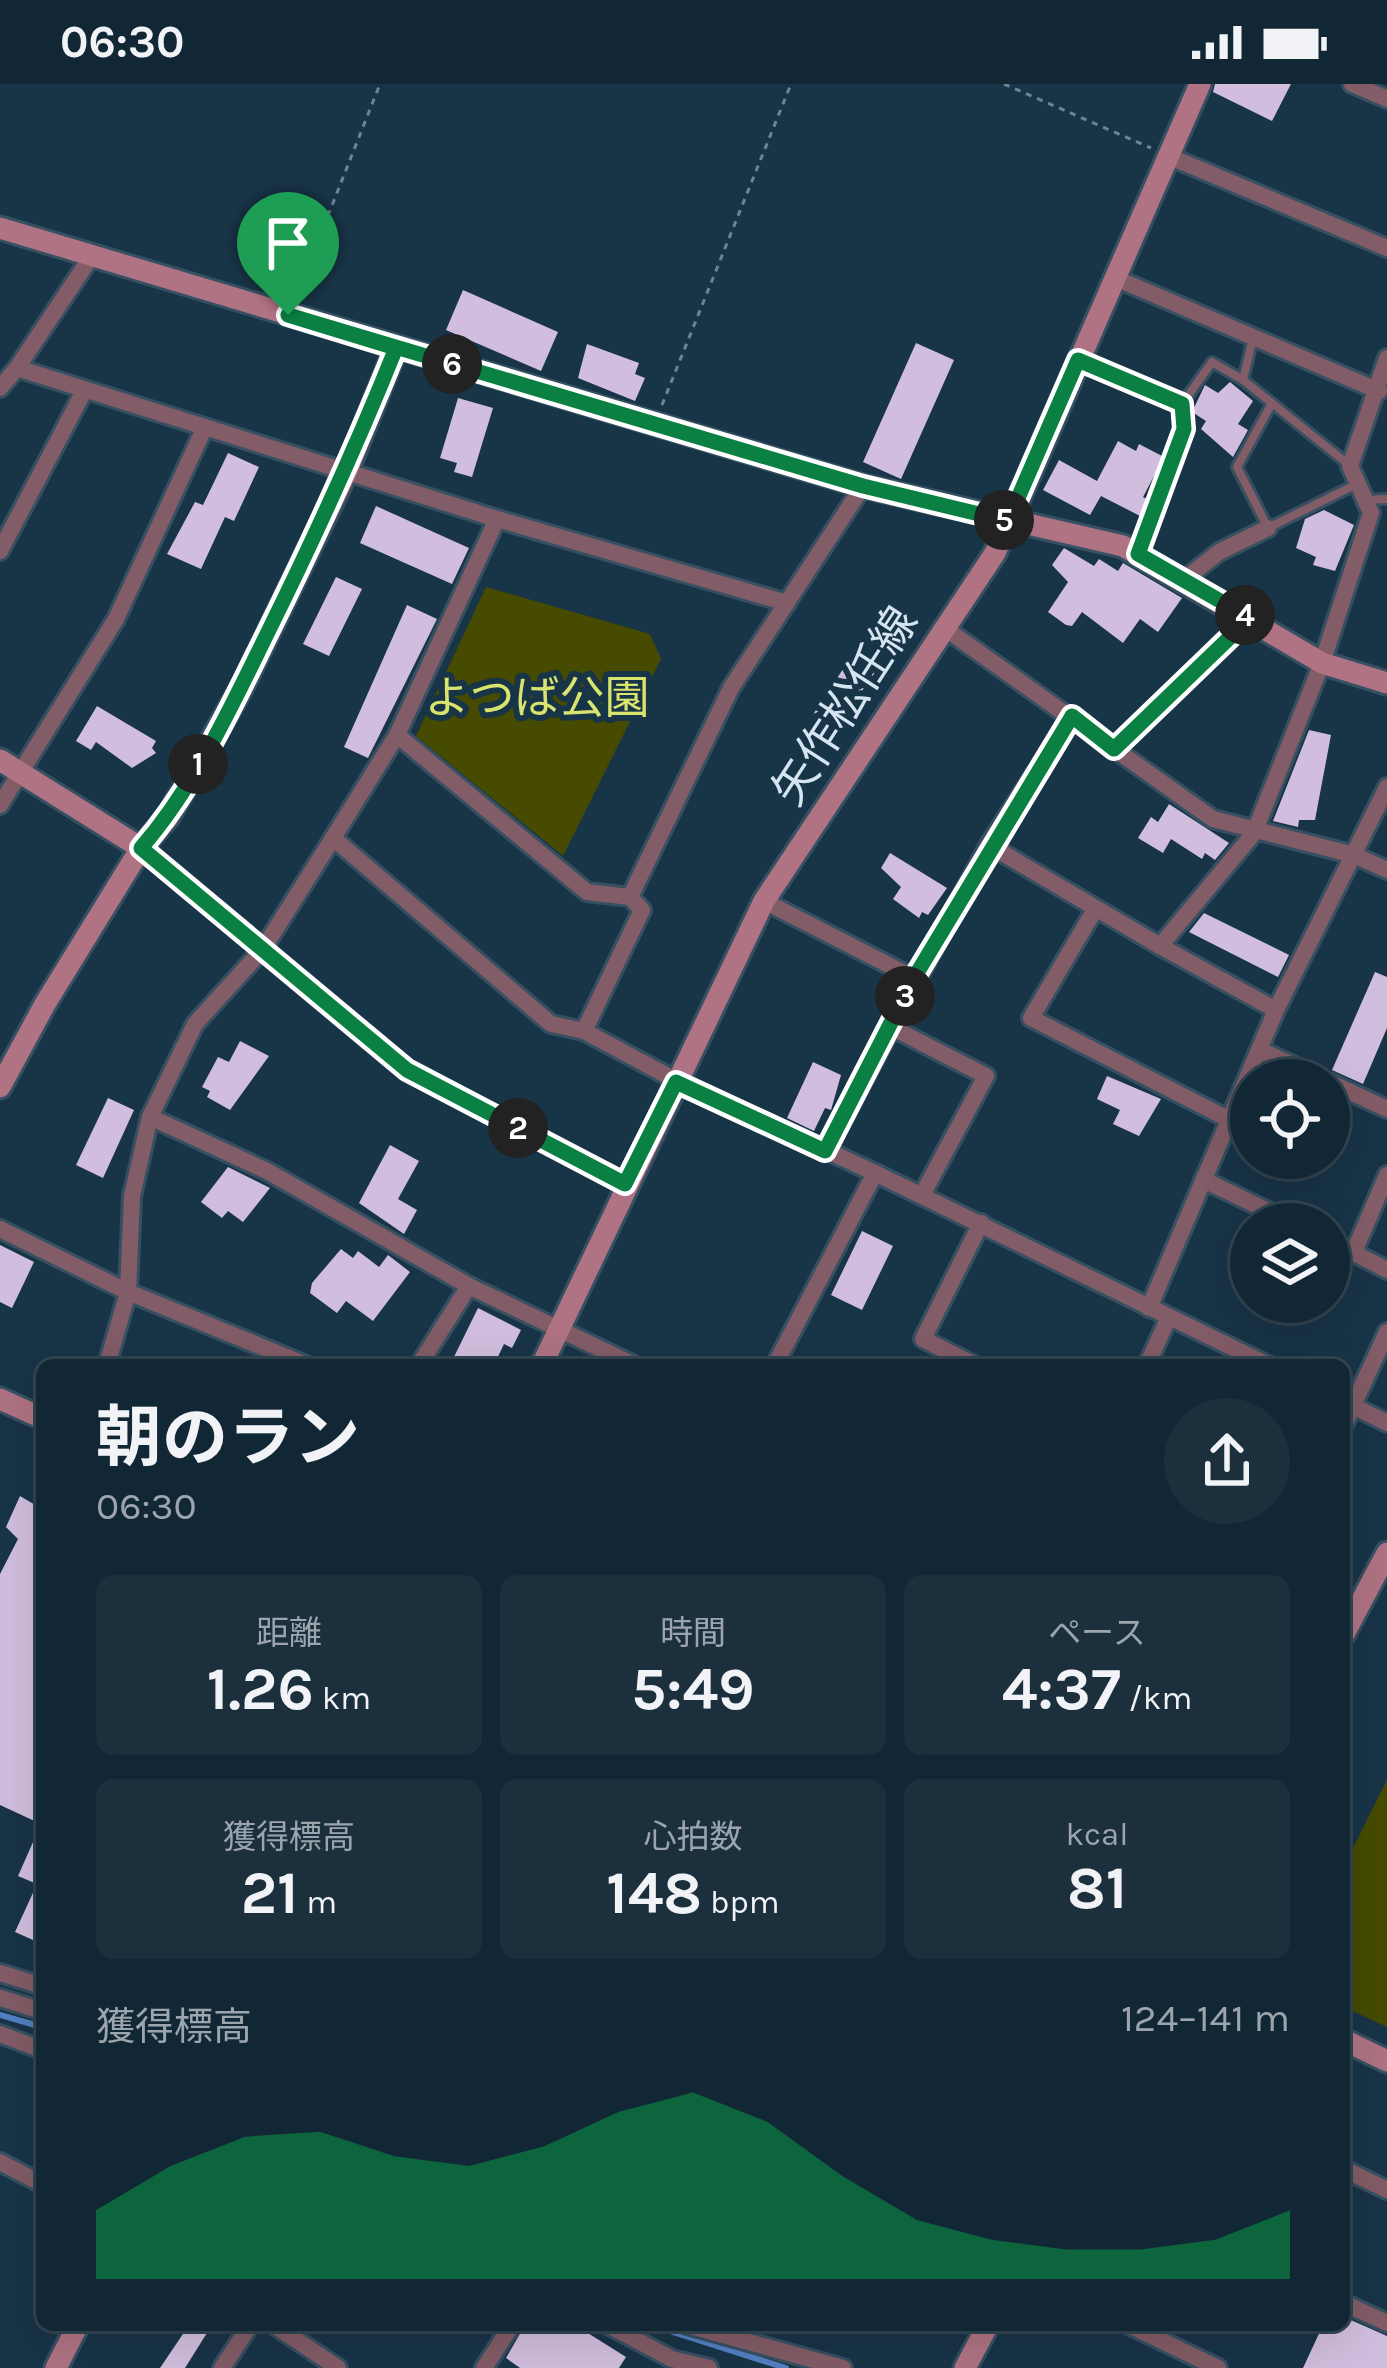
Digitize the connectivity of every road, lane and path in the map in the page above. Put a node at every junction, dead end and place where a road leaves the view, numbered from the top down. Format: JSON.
{"nodes":[{"id":1,"x":380,"y":84,"type":"edge"},
{"id":2,"x":791,"y":84,"type":"edge"},
{"id":3,"x":1004,"y":84,"type":"edge"},
{"id":4,"x":1200,"y":84,"type":"edge"},
{"id":5,"x":1352,"y":84,"type":"edge"},
{"id":6,"x":1387,"y":99,"type":"edge"},
{"id":7,"x":1168,"y":156,"type":"junction"},
{"id":8,"x":0,"y":228,"type":"edge"},
{"id":9,"x":1387,"y":248,"type":"edge"},
{"id":10,"x":91,"y":257,"type":"junction"},
{"id":11,"x":1113,"y":277,"type":"junction"},
{"id":12,"x":288,"y":315,"type":"junction"},
{"id":13,"x":1253,"y":337,"type":"junction"},
{"id":14,"x":396,"y":348,"type":"junction"},
{"id":15,"x":1387,"y":358,"type":"edge"},
{"id":16,"x":1078,"y":360,"type":"junction"},
{"id":17,"x":17,"y":368,"type":"junction"},
{"id":18,"x":1243,"y":380,"type":"junction"},
{"id":19,"x":0,"y":388,"type":"edge"},
{"id":20,"x":82,"y":393,"type":"junction"},
{"id":21,"x":1272,"y":403,"type":"junction"},
{"id":22,"x":1379,"y":403,"type":"edge"},
{"id":23,"x":1182,"y":404,"type":"junction"},
{"id":24,"x":655,"y":423,"type":"junction"},
{"id":25,"x":204,"y":429,"type":"junction"},
{"id":26,"x":346,"y":473,"type":"junction"},
{"id":27,"x":1357,"y":483,"type":"junction"},
{"id":28,"x":863,"y":486,"type":"junction"},
{"id":29,"x":1387,"y":499,"type":"edge"},
{"id":30,"x":497,"y":519,"type":"junction"},
{"id":31,"x":1008,"y":521,"type":"junction"},
{"id":32,"x":1268,"y":528,"type":"junction"},
{"id":33,"x":0,"y":551,"type":"edge"},
{"id":34,"x":1138,"y":554,"type":"junction"},
{"id":35,"x":1185,"y":579,"type":"junction"},
{"id":36,"x":787,"y":603,"type":"junction"},
{"id":37,"x":1250,"y":618,"type":"junction"},
{"id":38,"x":944,"y":627,"type":"junction"},
{"id":39,"x":1322,"y":663,"type":"junction"},
{"id":40,"x":1387,"y":683,"type":"edge"},
{"id":41,"x":1072,"y":716,"type":"junction"},
{"id":42,"x":397,"y":735,"type":"junction"},
{"id":43,"x":1114,"y":749,"type":"junction"},
{"id":44,"x":10,"y":766,"type":"edge"},
{"id":45,"x":1387,"y":787,"type":"edge"},
{"id":46,"x":0,"y":805,"type":"edge"},
{"id":47,"x":1254,"y":832,"type":"junction"},
{"id":48,"x":333,"y":838,"type":"junction"},
{"id":49,"x":989,"y":845,"type":"junction"},
{"id":50,"x":141,"y":848,"type":"junction"},
{"id":51,"x":1354,"y":855,"type":"junction"},
{"id":52,"x":1387,"y":870,"type":"edge"},
{"id":53,"x":631,"y":897,"type":"junction"},
{"id":54,"x":764,"y":901,"type":"junction"},
{"id":55,"x":1094,"y":911,"type":"junction"},
{"id":56,"x":1160,"y":946,"type":"junction"},
{"id":57,"x":263,"y":949,"type":"junction"},
{"id":58,"x":914,"y":978,"type":"junction"},
{"id":59,"x":1276,"y":1010,"type":"junction"},
{"id":60,"x":889,"y":1025,"type":"junction"},
{"id":61,"x":584,"y":1030,"type":"junction"},
{"id":62,"x":1260,"y":1050,"type":"junction"},
{"id":63,"x":1256,"y":1059,"type":"edge"},
{"id":64,"x":1279,"y":1059,"type":"edge"},
{"id":65,"x":676,"y":1082,"type":"junction"},
{"id":66,"x":0,"y":1088,"type":"edge"},
{"id":67,"x":1350,"y":1092,"type":"edge"},
{"id":68,"x":1387,"y":1109,"type":"edge"},
{"id":69,"x":150,"y":1117,"type":"junction"},
{"id":70,"x":1230,"y":1120,"type":"joint"},
{"id":71,"x":825,"y":1151,"type":"junction"},
{"id":72,"x":875,"y":1173,"type":"junction"},
{"id":73,"x":1387,"y":1175,"type":"edge"},
{"id":74,"x":1204,"y":1180,"type":"junction"},
{"id":75,"x":625,"y":1184,"type":"junction"},
{"id":76,"x":922,"y":1196,"type":"junction"},
{"id":77,"x":1252,"y":1203,"type":"edge"},
{"id":78,"x":981,"y":1223,"type":"junction"},
{"id":79,"x":0,"y":1229,"type":"edge"},
{"id":80,"x":1350,"y":1250,"type":"edge"},
{"id":81,"x":1354,"y":1252,"type":"junction"},
{"id":82,"x":1387,"y":1270,"type":"edge"},
{"id":83,"x":469,"y":1286,"type":"junction"},
{"id":84,"x":128,"y":1292,"type":"junction"},
{"id":85,"x":1149,"y":1308,"type":"junction"},
{"id":86,"x":1169,"y":1317,"type":"junction"},
{"id":87,"x":559,"y":1329,"type":"junction"},
{"id":88,"x":1387,"y":1332,"type":"edge"},
{"id":89,"x":108,"y":1359,"type":"edge"},
{"id":90,"x":291,"y":1359,"type":"edge"},
{"id":91,"x":423,"y":1359,"type":"edge"},
{"id":92,"x":545,"y":1359,"type":"edge"},
{"id":93,"x":622,"y":1359,"type":"edge"},
{"id":94,"x":778,"y":1359,"type":"edge"},
{"id":95,"x":962,"y":1359,"type":"edge"},
{"id":96,"x":1150,"y":1359,"type":"edge"},
{"id":97,"x":1256,"y":1359,"type":"edge"},
{"id":98,"x":0,"y":1399,"type":"edge"},
{"id":99,"x":1350,"y":1400,"type":"edge"},
{"id":100,"x":1350,"y":1405,"type":"edge"},
{"id":101,"x":36,"y":1415,"type":"edge"},
{"id":102,"x":1387,"y":1423,"type":"edge"},
{"id":103,"x":1387,"y":1553,"type":"edge"},
{"id":104,"x":1350,"y":1623,"type":"edge"},
{"id":105,"x":0,"y":1973,"type":"edge"},
{"id":106,"x":36,"y":1984,"type":"edge"},
{"id":107,"x":0,"y":1998,"type":"edge"},
{"id":108,"x":36,"y":2009,"type":"edge"},
{"id":109,"x":0,"y":2034,"type":"edge"},
{"id":110,"x":1350,"y":2043,"type":"edge"},
{"id":111,"x":36,"y":2048,"type":"edge"},
{"id":112,"x":1387,"y":2061,"type":"edge"},
{"id":113,"x":0,"y":2162,"type":"edge"},
{"id":114,"x":1350,"y":2173,"type":"edge"},
{"id":115,"x":36,"y":2181,"type":"edge"},
{"id":116,"x":1387,"y":2190,"type":"edge"},
{"id":117,"x":1350,"y":2306,"type":"edge"},
{"id":118,"x":1387,"y":2324,"type":"edge"},
{"id":119,"x":75,"y":2331,"type":"edge"},
{"id":120,"x":246,"y":2331,"type":"edge"},
{"id":121,"x":283,"y":2331,"type":"edge"},
{"id":122,"x":508,"y":2331,"type":"edge"},
{"id":123,"x":620,"y":2331,"type":"edge"},
{"id":124,"x":709,"y":2331,"type":"edge"},
{"id":125,"x":985,"y":2331,"type":"edge"},
{"id":126,"x":1158,"y":2332,"type":"edge"},
{"id":127,"x":657,"y":2350,"type":"junction"},
{"id":128,"x":56,"y":2368,"type":"edge"},
{"id":129,"x":222,"y":2368,"type":"edge"},
{"id":130,"x":338,"y":2368,"type":"edge"},
{"id":131,"x":484,"y":2368,"type":"edge"},
{"id":132,"x":645,"y":2368,"type":"edge"},
{"id":133,"x":709,"y":2368,"type":"edge"},
{"id":134,"x":844,"y":2368,"type":"edge"},
{"id":135,"x":964,"y":2368,"type":"edge"},
{"id":136,"x":1218,"y":2368,"type":"edge"}],
"edges":[{"from":1,"to":12,"type":"path"},
{"from":2,"to":24,"type":"path"},
{"from":3,"to":7,"type":"path"},
{"from":4,"to":7,"type":"street","name":"矢作松任線"},
{"from":5,"to":6,"type":"street"},
{"from":7,"to":9,"type":"street"},
{"from":7,"to":11,"type":"street","name":"矢作松任線"},
{"from":8,"to":10,"type":"street"},
{"from":10,"to":12,"type":"street"},
{"from":10,"to":17,"type":"street"},
{"from":11,"to":13,"type":"street"},
{"from":11,"to":16,"type":"street","name":"矢作松任線"},
{"from":12,"to":14,"type":"street"},
{"from":13,"to":18,"type":"lane"},
{"from":13,"to":22,"type":"street"},
{"from":14,"to":24,"type":"street"},
{"from":14,"to":26,"type":"street"},
{"from":15,"to":22,"type":"street"},
{"from":16,"to":23,"type":"street"},
{"from":16,"to":31,"type":"street","name":"矢作松任線"},
{"from":17,"to":19,"type":"street"},
{"from":17,"to":20,"type":"street"},
{"from":18,"to":21,"type":"lane"},
{"from":18,"to":23,"type":"lane"},
{"from":20,"to":25,"type":"street"},
{"from":20,"to":33,"type":"street"},
{"from":21,"to":27,"type":"lane"},
{"from":21,"to":32,"type":"lane"},
{"from":22,"to":27,"type":"street"},
{"from":23,"to":34,"type":"lane"},
{"from":24,"to":28,"type":"street"},
{"from":25,"to":26,"type":"street"},
{"from":25,"to":44,"type":"street"},
{"from":26,"to":30,"type":"street"},
{"from":26,"to":50,"type":"street"},
{"from":27,"to":29,"type":"lane"},
{"from":27,"to":32,"type":"lane"},
{"from":27,"to":39,"type":"street"},
{"from":28,"to":31,"type":"street"},
{"from":28,"to":36,"type":"street"},
{"from":30,"to":36,"type":"street"},
{"from":30,"to":42,"type":"street"},
{"from":31,"to":34,"type":"street"},
{"from":31,"to":38,"type":"street","name":"矢作松任線"},
{"from":32,"to":35,"type":"street"},
{"from":34,"to":35,"type":"street"},
{"from":35,"to":37,"type":"street"},
{"from":36,"to":53,"type":"street"},
{"from":37,"to":39,"type":"street"},
{"from":37,"to":43,"type":"street"},
{"from":38,"to":41,"type":"street"},
{"from":38,"to":54,"type":"street","name":"矢作松任線"},
{"from":39,"to":40,"type":"street"},
{"from":39,"to":47,"type":"street"},
{"from":41,"to":43,"type":"street"},
{"from":41,"to":49,"type":"street"},
{"from":42,"to":48,"type":"street"},
{"from":42,"to":53,"type":"street"},
{"from":43,"to":47,"type":"street"},
{"from":44,"to":46,"type":"street"},
{"from":44,"to":50,"type":"street"},
{"from":45,"to":51,"type":"street"},
{"from":47,"to":51,"type":"street"},
{"from":47,"to":56,"type":"street"},
{"from":48,"to":57,"type":"street"},
{"from":48,"to":61,"type":"street"},
{"from":49,"to":55,"type":"street"},
{"from":49,"to":58,"type":"street"},
{"from":50,"to":57,"type":"street"},
{"from":50,"to":66,"type":"street"},
{"from":51,"to":52,"type":"street"},
{"from":51,"to":59,"type":"street"},
{"from":53,"to":61,"type":"street"},
{"from":54,"to":58,"type":"street"},
{"from":54,"to":65,"type":"street","name":"矢作松任線"},
{"from":55,"to":56,"type":"street"},
{"from":55,"to":70,"type":"street"},
{"from":56,"to":59,"type":"street"},
{"from":57,"to":69,"type":"street"},
{"from":57,"to":75,"type":"street"},
{"from":58,"to":60,"type":"street"},
{"from":59,"to":62,"type":"street"},
{"from":60,"to":71,"type":"street"},
{"from":60,"to":76,"type":"street"},
{"from":61,"to":65,"type":"street"},
{"from":62,"to":63,"type":"street"},
{"from":62,"to":64,"type":"street"},
{"from":65,"to":71,"type":"street"},
{"from":65,"to":75,"type":"street","name":"矢作松任線"},
{"from":67,"to":68,"type":"street"},
{"from":69,"to":83,"type":"street"},
{"from":69,"to":84,"type":"street"},
{"from":70,"to":74,"type":"street"},
{"from":71,"to":72,"type":"street"},
{"from":72,"to":76,"type":"street"},
{"from":72,"to":94,"type":"street"},
{"from":73,"to":81,"type":"street"},
{"from":74,"to":77,"type":"street"},
{"from":74,"to":85,"type":"street"},
{"from":75,"to":87,"type":"street","name":"矢作松任線"},
{"from":76,"to":78,"type":"street"},
{"from":78,"to":85,"type":"street"},
{"from":78,"to":95,"type":"street"},
{"from":79,"to":84,"type":"street"},
{"from":80,"to":81,"type":"street"},
{"from":81,"to":82,"type":"street"},
{"from":83,"to":87,"type":"street"},
{"from":83,"to":91,"type":"street"},
{"from":84,"to":89,"type":"street"},
{"from":84,"to":90,"type":"street"},
{"from":85,"to":86,"type":"street"},
{"from":86,"to":96,"type":"street"},
{"from":86,"to":97,"type":"street"},
{"from":87,"to":92,"type":"street","name":"矢作松任線"},
{"from":87,"to":93,"type":"street"},
{"from":88,"to":99,"type":"street"},
{"from":98,"to":101,"type":"street"},
{"from":100,"to":102,"type":"street"},
{"from":103,"to":104,"type":"street"},
{"from":105,"to":106,"type":"street"},
{"from":107,"to":108,"type":"street"},
{"from":109,"to":111,"type":"street"},
{"from":110,"to":112,"type":"street"},
{"from":113,"to":115,"type":"street"},
{"from":114,"to":116,"type":"street"},
{"from":117,"to":118,"type":"street"},
{"from":119,"to":128,"type":"street"},
{"from":120,"to":129,"type":"street"},
{"from":121,"to":130,"type":"street"},
{"from":122,"to":131,"type":"street"},
{"from":123,"to":127,"type":"street"},
{"from":124,"to":134,"type":"street"},
{"from":125,"to":135,"type":"street"},
{"from":126,"to":136,"type":"street"},
{"from":127,"to":132,"type":"street"},
{"from":127,"to":133,"type":"street"}]}
